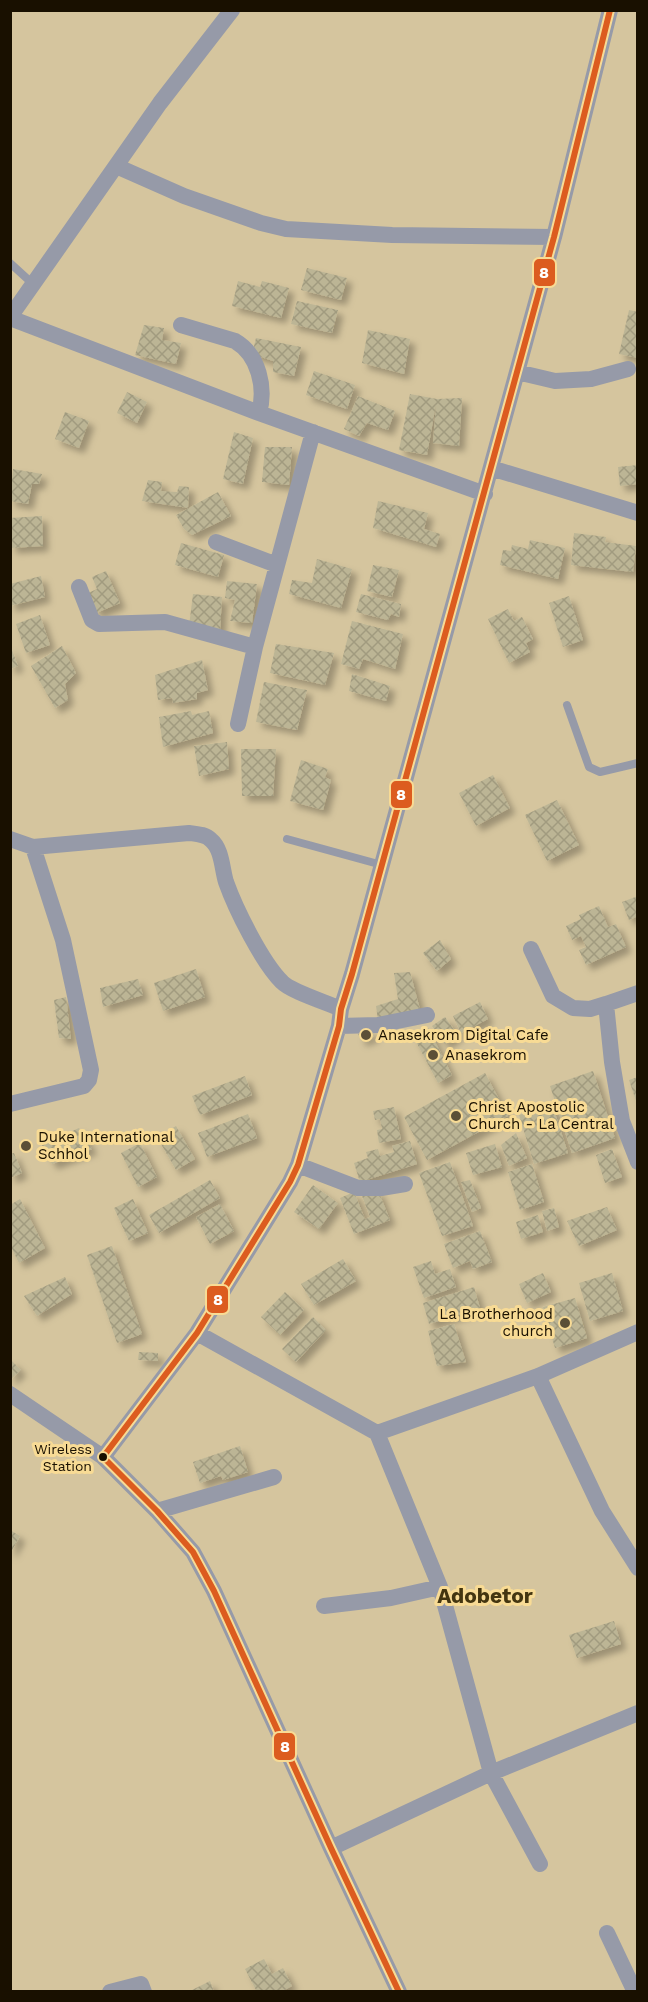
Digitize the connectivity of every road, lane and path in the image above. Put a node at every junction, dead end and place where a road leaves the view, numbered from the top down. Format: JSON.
{"nodes":[{"id":1,"x":232,"y":10,"type":"edge"},
{"id":2,"x":610,"y":10,"type":"edge"},
{"id":3,"x":116,"y":166,"type":"junction"},
{"id":4,"x":554,"y":237,"type":"junction"},
{"id":5,"x":10,"y":263,"type":"edge"},
{"id":6,"x":33,"y":284,"type":"junction"},
{"id":7,"x":10,"y":318,"type":"edge"},
{"id":8,"x":181,"y":325,"type":"dead end"},
{"id":9,"x":628,"y":369,"type":"dead end"},
{"id":10,"x":518,"y":372,"type":"junction"},
{"id":11,"x":259,"y":413,"type":"junction"},
{"id":12,"x":313,"y":432,"type":"junction"},
{"id":13,"x":491,"y":468,"type":"junction"},
{"id":14,"x":485,"y":494,"type":"junction"},
{"id":15,"x":638,"y":513,"type":"edge"},
{"id":16,"x":216,"y":542,"type":"dead end"},
{"id":17,"x":277,"y":565,"type":"junction"},
{"id":18,"x":79,"y":587,"type":"dead end"},
{"id":19,"x":255,"y":647,"type":"junction"},
{"id":20,"x":567,"y":705,"type":"dead end"},
{"id":21,"x":238,"y":724,"type":"dead end"},
{"id":22,"x":638,"y":763,"type":"edge"},
{"id":23,"x":10,"y":839,"type":"edge"},
{"id":24,"x":287,"y":839,"type":"dead end"},
{"id":25,"x":33,"y":847,"type":"junction"},
{"id":26,"x":382,"y":865,"type":"junction"},
{"id":27,"x":531,"y":949,"type":"dead end"},
{"id":28,"x":638,"y":993,"type":"edge"},
{"id":29,"x":606,"y":1004,"type":"junction"},
{"id":30,"x":341,"y":1009,"type":"junction"},
{"id":31,"x":427,"y":1015,"type":"dead end"},
{"id":32,"x":339,"y":1026,"type":"junction"},
{"id":33,"x":10,"y":1104,"type":"edge"},
{"id":34,"x":638,"y":1162,"type":"edge"},
{"id":35,"x":298,"y":1165,"type":"junction"},
{"id":36,"x":405,"y":1184,"type":"dead end"},
{"id":37,"x":197,"y":1332,"type":"junction"},
{"id":38,"x":638,"y":1332,"type":"edge"},
{"id":39,"x":538,"y":1376,"type":"junction"},
{"id":40,"x":10,"y":1394,"type":"edge"},
{"id":41,"x":377,"y":1433,"type":"junction"},
{"id":42,"x":103,"y":1457,"type":"junction"},
{"id":43,"x":274,"y":1477,"type":"dead end"},
{"id":44,"x":157,"y":1511,"type":"junction"},
{"id":45,"x":638,"y":1568,"type":"edge"},
{"id":46,"x":440,"y":1587,"type":"junction"},
{"id":47,"x":324,"y":1606,"type":"dead end"},
{"id":48,"x":638,"y":1713,"type":"edge"},
{"id":49,"x":491,"y":1773,"type":"junction"},
{"id":50,"x":331,"y":1848,"type":"junction"},
{"id":51,"x":540,"y":1864,"type":"dead end"},
{"id":52,"x":607,"y":1933,"type":"dead end"},
{"id":53,"x":110,"y":1992,"type":"edge"},
{"id":54,"x":144,"y":1992,"type":"edge"},
{"id":55,"x":399,"y":1992,"type":"edge"},
{"id":56,"x":635,"y":1992,"type":"edge"}],
"edges":[{"from":1,"to":3,"type":"street"},
{"from":2,"to":4,"type":"street"},
{"from":3,"to":4,"type":"street"},
{"from":3,"to":6,"type":"street"},
{"from":4,"to":10,"type":"street"},
{"from":5,"to":6,"type":"lane"},
{"from":6,"to":7,"type":"street"},
{"from":7,"to":11,"type":"street"},
{"from":8,"to":11,"type":"street"},
{"from":9,"to":10,"type":"street"},
{"from":10,"to":13,"type":"street"},
{"from":11,"to":12,"type":"street"},
{"from":12,"to":14,"type":"street"},
{"from":12,"to":17,"type":"street"},
{"from":13,"to":14,"type":"street"},
{"from":13,"to":15,"type":"street"},
{"from":14,"to":26,"type":"street"},
{"from":16,"to":17,"type":"street"},
{"from":17,"to":19,"type":"street"},
{"from":18,"to":19,"type":"street"},
{"from":19,"to":21,"type":"street"},
{"from":20,"to":22,"type":"lane"},
{"from":23,"to":25,"type":"street"},
{"from":24,"to":26,"type":"lane"},
{"from":25,"to":30,"type":"street"},
{"from":25,"to":33,"type":"street"},
{"from":26,"to":30,"type":"street"},
{"from":27,"to":29,"type":"street"},
{"from":28,"to":29,"type":"street"},
{"from":29,"to":34,"type":"street"},
{"from":30,"to":32,"type":"street"},
{"from":31,"to":32,"type":"street"},
{"from":32,"to":35,"type":"street"},
{"from":35,"to":36,"type":"street"},
{"from":35,"to":37,"type":"street"},
{"from":37,"to":41,"type":"street"},
{"from":37,"to":42,"type":"street"},
{"from":38,"to":39,"type":"street"},
{"from":39,"to":41,"type":"street"},
{"from":39,"to":45,"type":"street"},
{"from":40,"to":42,"type":"street"},
{"from":41,"to":46,"type":"street"},
{"from":42,"to":44,"type":"street"},
{"from":43,"to":44,"type":"street"},
{"from":44,"to":50,"type":"street"},
{"from":46,"to":47,"type":"street"},
{"from":46,"to":49,"type":"street"},
{"from":48,"to":49,"type":"street"},
{"from":49,"to":50,"type":"street"},
{"from":49,"to":51,"type":"street"},
{"from":50,"to":55,"type":"street"},
{"from":52,"to":56,"type":"street"},
{"from":53,"to":54,"type":"street"}]}
